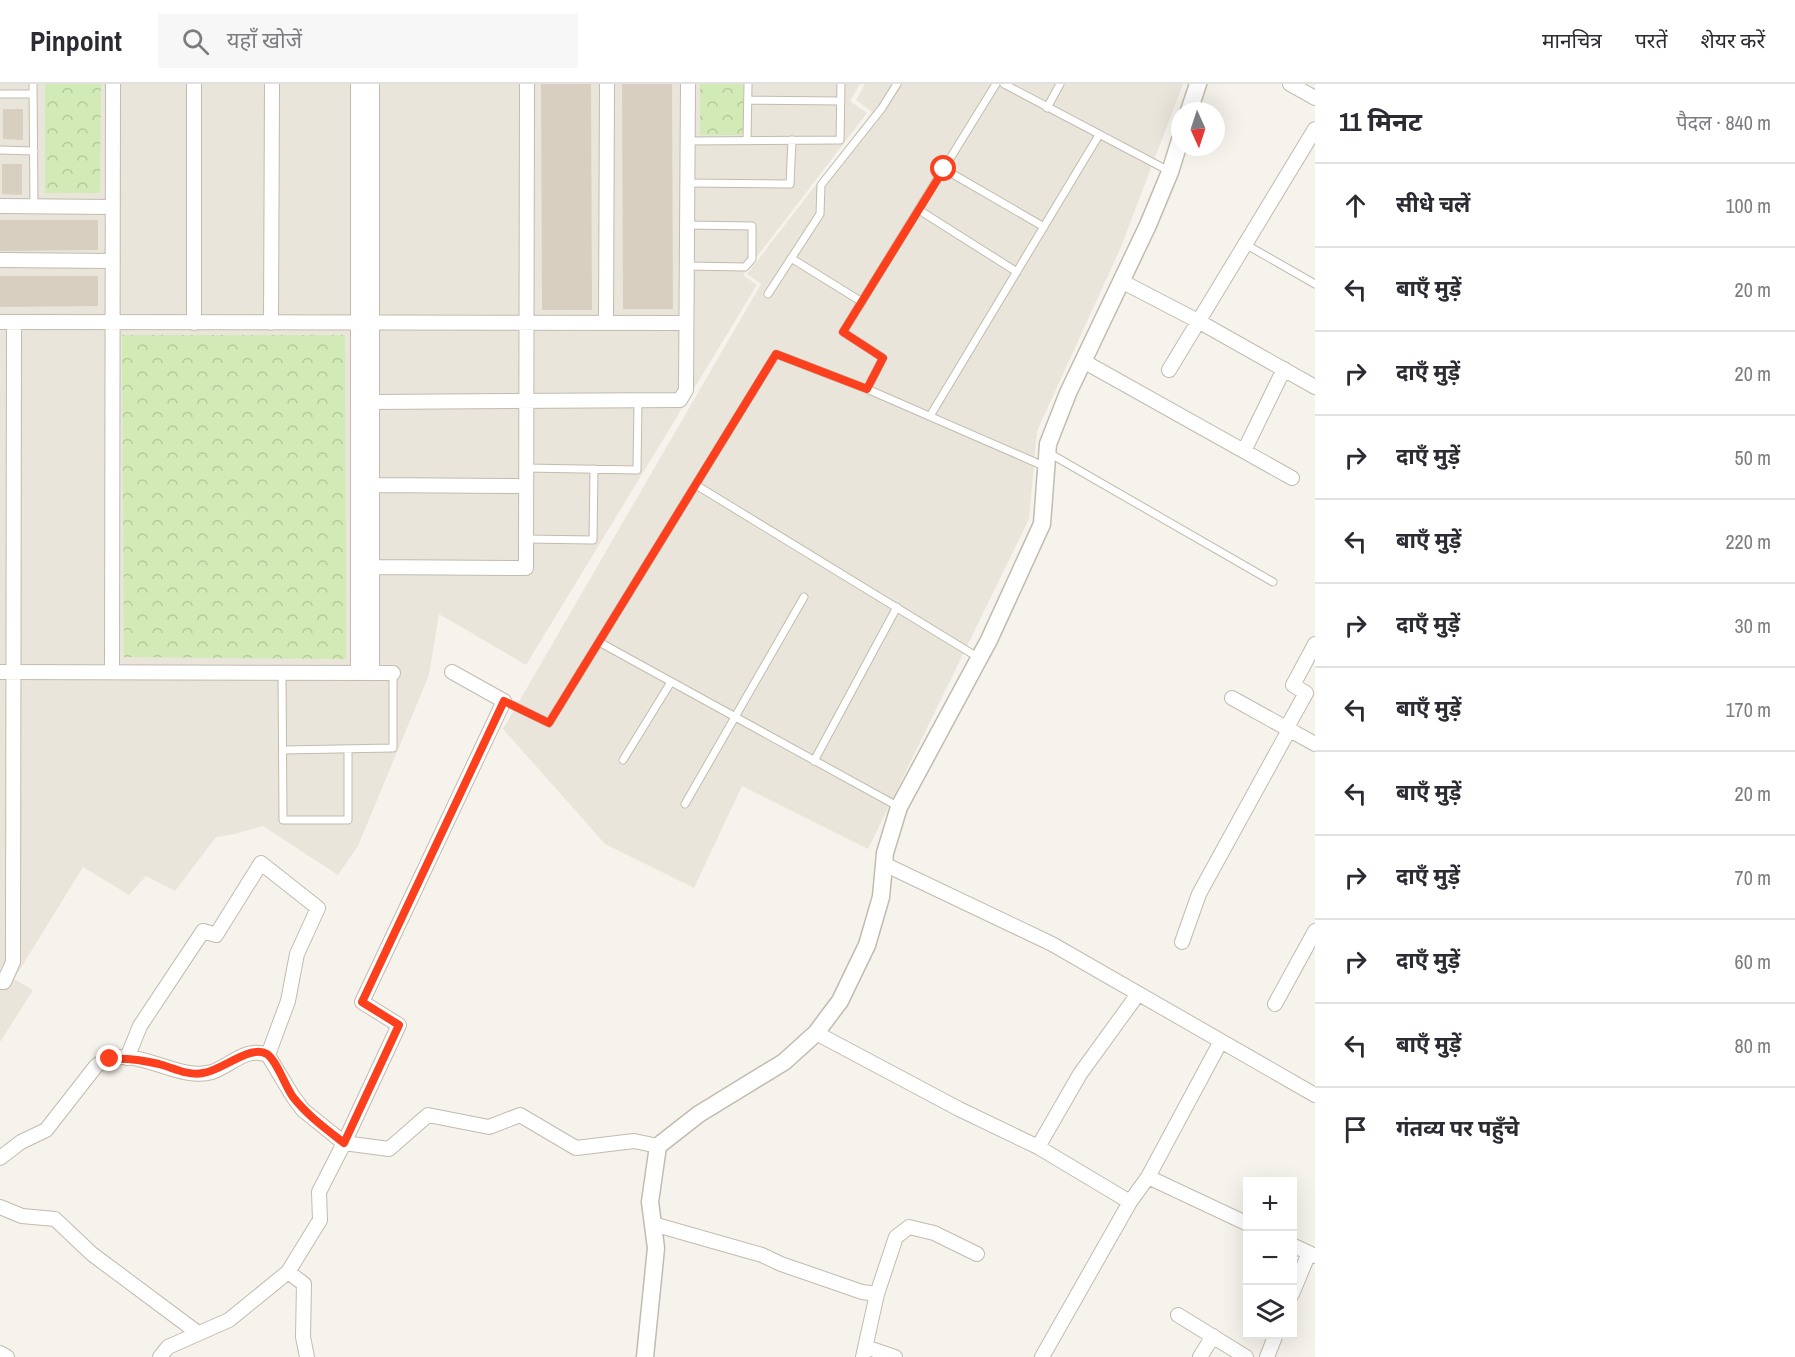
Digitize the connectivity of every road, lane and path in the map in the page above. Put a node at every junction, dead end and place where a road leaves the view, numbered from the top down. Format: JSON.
{"nodes":[{"id":1,"x":33,"y":84,"type":"edge"},
{"id":2,"x":113,"y":84,"type":"edge"},
{"id":3,"x":194,"y":84,"type":"edge"},
{"id":4,"x":272,"y":84,"type":"edge"},
{"id":5,"x":358,"y":84,"type":"edge"},
{"id":6,"x":372,"y":84,"type":"edge"},
{"id":7,"x":526,"y":84,"type":"edge"},
{"id":8,"x":607,"y":84,"type":"edge"},
{"id":9,"x":688,"y":84,"type":"edge"},
{"id":10,"x":748,"y":84,"type":"edge"},
{"id":11,"x":841,"y":84,"type":"edge"},
{"id":12,"x":897,"y":84,"type":"edge"},
{"id":13,"x":996,"y":84,"type":"edge"},
{"id":14,"x":1004,"y":84,"type":"edge"},
{"id":15,"x":1060,"y":84,"type":"edge"},
{"id":16,"x":1198,"y":84,"type":"edge"},
{"id":17,"x":1290,"y":84,"type":"edge"},
{"id":18,"x":0,"y":94,"type":"edge"},
{"id":19,"x":33,"y":94,"type":"junction"},
{"id":20,"x":1315,"y":99,"type":"edge"},
{"id":21,"x":748,"y":100,"type":"junction"},
{"id":22,"x":841,"y":101,"type":"junction"},
{"id":23,"x":1193,"y":102,"type":"edge"},
{"id":24,"x":1047,"y":108,"type":"junction"},
{"id":25,"x":1315,"y":129,"type":"edge"},
{"id":26,"x":1099,"y":135,"type":"junction"},
{"id":27,"x":792,"y":140,"type":"junction"},
{"id":28,"x":687,"y":141,"type":"junction"},
{"id":29,"x":747,"y":141,"type":"junction"},
{"id":30,"x":0,"y":150,"type":"edge"},
{"id":31,"x":34,"y":151,"type":"junction"},
{"id":32,"x":1175,"y":156,"type":"edge"},
{"id":33,"x":944,"y":169,"type":"junction"},
{"id":34,"x":1170,"y":172,"type":"junction"},
{"id":35,"x":687,"y":183,"type":"junction"},
{"id":36,"x":0,"y":206,"type":"edge"},
{"id":37,"x":34,"y":206,"type":"junction"},
{"id":38,"x":113,"y":207,"type":"junction"},
{"id":39,"x":919,"y":210,"type":"junction"},
{"id":40,"x":687,"y":225,"type":"junction"},
{"id":41,"x":1044,"y":227,"type":"junction"},
{"id":42,"x":1245,"y":244,"type":"junction"},
{"id":43,"x":791,"y":258,"type":"junction"},
{"id":44,"x":0,"y":260,"type":"edge"},
{"id":45,"x":113,"y":261,"type":"junction"},
{"id":46,"x":687,"y":266,"type":"junction"},
{"id":47,"x":1017,"y":272,"type":"junction"},
{"id":48,"x":1121,"y":281,"type":"junction"},
{"id":49,"x":1315,"y":284,"type":"edge"},
{"id":50,"x":768,"y":294,"type":"dead end"},
{"id":51,"x":862,"y":302,"type":"junction"},
{"id":52,"x":1198,"y":321,"type":"junction"},
{"id":53,"x":7,"y":322,"type":"edge"},
{"id":54,"x":113,"y":322,"type":"junction"},
{"id":55,"x":194,"y":322,"type":"junction"},
{"id":56,"x":271,"y":323,"type":"junction"},
{"id":57,"x":365,"y":323,"type":"junction"},
{"id":58,"x":525,"y":323,"type":"junction"},
{"id":59,"x":606,"y":323,"type":"junction"},
{"id":60,"x":686,"y":323,"type":"junction"},
{"id":61,"x":1083,"y":361,"type":"junction"},
{"id":62,"x":1284,"y":369,"type":"junction"},
{"id":63,"x":1169,"y":370,"type":"dead end"},
{"id":64,"x":1315,"y":387,"type":"edge"},
{"id":65,"x":867,"y":389,"type":"junction"},
{"id":66,"x":526,"y":401,"type":"junction"},
{"id":67,"x":638,"y":401,"type":"junction"},
{"id":68,"x":372,"y":402,"type":"junction"},
{"id":69,"x":930,"y":416,"type":"junction"},
{"id":70,"x":1244,"y":451,"type":"junction"},
{"id":71,"x":1047,"y":460,"type":"junction"},
{"id":72,"x":526,"y":468,"type":"junction"},
{"id":73,"x":594,"y":469,"type":"junction"},
{"id":74,"x":1292,"y":478,"type":"dead end"},
{"id":75,"x":696,"y":484,"type":"junction"},
{"id":76,"x":372,"y":485,"type":"junction"},
{"id":77,"x":526,"y":486,"type":"junction"},
{"id":78,"x":526,"y":539,"type":"junction"},
{"id":79,"x":372,"y":567,"type":"junction"},
{"id":80,"x":1273,"y":582,"type":"dead end"},
{"id":81,"x":804,"y":597,"type":"dead end"},
{"id":82,"x":897,"y":607,"type":"junction"},
{"id":83,"x":599,"y":642,"type":"junction"},
{"id":84,"x":1315,"y":644,"type":"edge"},
{"id":85,"x":979,"y":658,"type":"junction"},
{"id":86,"x":6,"y":672,"type":"edge"},
{"id":87,"x":112,"y":672,"type":"junction"},
{"id":88,"x":452,"y":672,"type":"dead end"},
{"id":89,"x":282,"y":673,"type":"junction"},
{"id":90,"x":357,"y":673,"type":"junction"},
{"id":91,"x":372,"y":673,"type":"junction"},
{"id":92,"x":393,"y":673,"type":"joint"},
{"id":93,"x":672,"y":682,"type":"junction"},
{"id":94,"x":1232,"y":698,"type":"dead end"},
{"id":95,"x":504,"y":701,"type":"junction"},
{"id":96,"x":735,"y":717,"type":"junction"},
{"id":97,"x":1288,"y":729,"type":"junction"},
{"id":98,"x":1315,"y":744,"type":"edge"},
{"id":99,"x":348,"y":749,"type":"junction"},
{"id":100,"x":283,"y":750,"type":"junction"},
{"id":101,"x":623,"y":760,"type":"dead end"},
{"id":102,"x":814,"y":760,"type":"junction"},
{"id":103,"x":685,"y":804,"type":"dead end"},
{"id":104,"x":899,"y":807,"type":"junction"},
{"id":105,"x":884,"y":864,"type":"junction"},
{"id":106,"x":1315,"y":933,"type":"edge"},
{"id":107,"x":1182,"y":942,"type":"dead end"},
{"id":108,"x":0,"y":982,"type":"edge"},
{"id":109,"x":1138,"y":994,"type":"junction"},
{"id":110,"x":1275,"y":1004,"type":"dead end"},
{"id":111,"x":816,"y":1033,"type":"junction"},
{"id":112,"x":1221,"y":1041,"type":"junction"},
{"id":113,"x":268,"y":1055,"type":"junction"},
{"id":114,"x":127,"y":1058,"type":"junction"},
{"id":115,"x":1315,"y":1095,"type":"edge"},
{"id":116,"x":344,"y":1143,"type":"junction"},
{"id":117,"x":658,"y":1146,"type":"junction"},
{"id":118,"x":1038,"y":1147,"type":"junction"},
{"id":119,"x":0,"y":1158,"type":"edge"},
{"id":120,"x":1148,"y":1178,"type":"junction"},
{"id":121,"x":1130,"y":1202,"type":"junction"},
{"id":122,"x":0,"y":1207,"type":"edge"},
{"id":123,"x":1243,"y":1222,"type":"edge"},
{"id":124,"x":653,"y":1224,"type":"junction"},
{"id":125,"x":1297,"y":1247,"type":"edge"},
{"id":126,"x":977,"y":1254,"type":"dead end"},
{"id":127,"x":1312,"y":1254,"type":"edge"},
{"id":128,"x":288,"y":1272,"type":"junction"},
{"id":129,"x":1297,"y":1286,"type":"edge"},
{"id":130,"x":877,"y":1294,"type":"junction"},
{"id":131,"x":1178,"y":1315,"type":"dead end"},
{"id":132,"x":198,"y":1333,"type":"junction"},
{"id":133,"x":1213,"y":1336,"type":"junction"},
{"id":134,"x":1274,"y":1339,"type":"edge"},
{"id":135,"x":865,"y":1352,"type":"edge"},
{"id":136,"x":0,"y":1353,"type":"edge"},
{"id":137,"x":7,"y":1357,"type":"edge"},
{"id":138,"x":160,"y":1357,"type":"edge"},
{"id":139,"x":306,"y":1357,"type":"edge"},
{"id":140,"x":645,"y":1357,"type":"edge"},
{"id":141,"x":895,"y":1357,"type":"edge"},
{"id":142,"x":1042,"y":1357,"type":"edge"},
{"id":143,"x":1200,"y":1357,"type":"edge"},
{"id":144,"x":1246,"y":1357,"type":"edge"},
{"id":145,"x":1267,"y":1357,"type":"edge"}],
"edges":[{"from":1,"to":19,"type":"lane"},
{"from":2,"to":38,"type":"street"},
{"from":3,"to":55,"type":"street"},
{"from":4,"to":56,"type":"street"},
{"from":5,"to":57,"type":"street"},
{"from":6,"to":57,"type":"street"},
{"from":7,"to":58,"type":"street"},
{"from":8,"to":59,"type":"street"},
{"from":9,"to":28,"type":"street"},
{"from":10,"to":21,"type":"lane"},
{"from":11,"to":22,"type":"lane"},
{"from":12,"to":43,"type":"lane"},
{"from":13,"to":33,"type":"lane"},
{"from":14,"to":24,"type":"lane"},
{"from":15,"to":24,"type":"lane"},
{"from":16,"to":23,"type":"street"},
{"from":17,"to":20,"type":"street"},
{"from":18,"to":19,"type":"lane"},
{"from":19,"to":31,"type":"lane"},
{"from":21,"to":22,"type":"lane"},
{"from":21,"to":29,"type":"lane"},
{"from":22,"to":27,"type":"lane"},
{"from":24,"to":26,"type":"lane"},
{"from":25,"to":42,"type":"street"},
{"from":26,"to":34,"type":"lane"},
{"from":26,"to":41,"type":"lane"},
{"from":27,"to":29,"type":"lane"},
{"from":27,"to":35,"type":"lane"},
{"from":28,"to":29,"type":"lane"},
{"from":28,"to":35,"type":"street"},
{"from":30,"to":31,"type":"lane"},
{"from":31,"to":37,"type":"lane"},
{"from":32,"to":34,"type":"street"},
{"from":33,"to":39,"type":"lane"},
{"from":33,"to":41,"type":"lane"},
{"from":34,"to":48,"type":"street"},
{"from":35,"to":40,"type":"street"},
{"from":36,"to":37,"type":"street"},
{"from":37,"to":38,"type":"street"},
{"from":38,"to":45,"type":"street"},
{"from":39,"to":47,"type":"lane"},
{"from":39,"to":51,"type":"lane"},
{"from":40,"to":46,"type":"street"},
{"from":40,"to":46,"type":"lane"},
{"from":41,"to":47,"type":"lane"},
{"from":42,"to":49,"type":"lane"},
{"from":42,"to":52,"type":"street"},
{"from":43,"to":50,"type":"lane"},
{"from":43,"to":51,"type":"lane"},
{"from":44,"to":45,"type":"street"},
{"from":45,"to":54,"type":"street"},
{"from":46,"to":60,"type":"street"},
{"from":47,"to":69,"type":"lane"},
{"from":48,"to":52,"type":"street"},
{"from":48,"to":61,"type":"street"},
{"from":51,"to":65,"type":"lane"},
{"from":52,"to":62,"type":"street"},
{"from":52,"to":63,"type":"street"},
{"from":53,"to":54,"type":"street"},
{"from":53,"to":86,"type":"street"},
{"from":54,"to":55,"type":"street"},
{"from":54,"to":87,"type":"street"},
{"from":55,"to":56,"type":"street"},
{"from":56,"to":57,"type":"street"},
{"from":57,"to":58,"type":"street"},
{"from":57,"to":68,"type":"street"},
{"from":57,"to":90,"type":"street"},
{"from":58,"to":59,"type":"street"},
{"from":58,"to":66,"type":"street"},
{"from":59,"to":60,"type":"street"},
{"from":60,"to":67,"type":"street"},
{"from":61,"to":70,"type":"street"},
{"from":61,"to":71,"type":"street"},
{"from":62,"to":64,"type":"street"},
{"from":62,"to":70,"type":"street"},
{"from":65,"to":69,"type":"lane"},
{"from":65,"to":75,"type":"lane"},
{"from":66,"to":67,"type":"street"},
{"from":66,"to":68,"type":"street"},
{"from":66,"to":72,"type":"street"},
{"from":67,"to":73,"type":"lane"},
{"from":68,"to":76,"type":"street"},
{"from":69,"to":71,"type":"lane"},
{"from":70,"to":74,"type":"street"},
{"from":71,"to":80,"type":"lane"},
{"from":71,"to":85,"type":"street"},
{"from":72,"to":73,"type":"lane"},
{"from":72,"to":77,"type":"street"},
{"from":73,"to":78,"type":"lane"},
{"from":75,"to":82,"type":"lane"},
{"from":75,"to":83,"type":"lane"},
{"from":76,"to":77,"type":"street"},
{"from":76,"to":79,"type":"street"},
{"from":77,"to":78,"type":"street"},
{"from":78,"to":79,"type":"street"},
{"from":79,"to":91,"type":"street"},
{"from":81,"to":96,"type":"lane"},
{"from":82,"to":85,"type":"lane"},
{"from":82,"to":102,"type":"lane"},
{"from":83,"to":93,"type":"lane"},
{"from":83,"to":95,"type":"lane"},
{"from":84,"to":97,"type":"street"},
{"from":85,"to":104,"type":"street"},
{"from":86,"to":87,"type":"street"},
{"from":86,"to":108,"type":"street"},
{"from":87,"to":89,"type":"street"},
{"from":88,"to":95,"type":"street"},
{"from":89,"to":90,"type":"street"},
{"from":89,"to":100,"type":"lane"},
{"from":90,"to":91,"type":"street"},
{"from":91,"to":92,"type":"street"},
{"from":92,"to":99,"type":"lane"},
{"from":93,"to":96,"type":"lane"},
{"from":93,"to":101,"type":"lane"},
{"from":94,"to":97,"type":"street"},
{"from":95,"to":116,"type":"street"},
{"from":96,"to":102,"type":"lane"},
{"from":96,"to":103,"type":"lane"},
{"from":97,"to":98,"type":"street"},
{"from":97,"to":107,"type":"street"},
{"from":99,"to":100,"type":"lane"},
{"from":99,"to":100,"type":"lane"},
{"from":102,"to":104,"type":"lane"},
{"from":104,"to":105,"type":"street"},
{"from":105,"to":109,"type":"street"},
{"from":105,"to":111,"type":"street"},
{"from":106,"to":110,"type":"street"},
{"from":109,"to":112,"type":"street"},
{"from":109,"to":118,"type":"street"},
{"from":111,"to":117,"type":"street"},
{"from":111,"to":118,"type":"street"},
{"from":112,"to":115,"type":"street"},
{"from":112,"to":120,"type":"street"},
{"from":113,"to":114,"type":"street"},
{"from":113,"to":114,"type":"street"},
{"from":113,"to":116,"type":"street"},
{"from":114,"to":119,"type":"street"},
{"from":116,"to":117,"type":"street"},
{"from":116,"to":128,"type":"street"},
{"from":117,"to":124,"type":"street"},
{"from":118,"to":121,"type":"street"},
{"from":120,"to":121,"type":"street"},
{"from":120,"to":123,"type":"street"},
{"from":121,"to":142,"type":"street"},
{"from":122,"to":132,"type":"street"},
{"from":124,"to":130,"type":"street"},
{"from":124,"to":140,"type":"street"},
{"from":125,"to":127,"type":"street"},
{"from":126,"to":130,"type":"street"},
{"from":127,"to":129,"type":"street"},
{"from":128,"to":132,"type":"street"},
{"from":128,"to":139,"type":"street"},
{"from":130,"to":135,"type":"street"},
{"from":131,"to":133,"type":"street"},
{"from":132,"to":138,"type":"street"},
{"from":133,"to":143,"type":"street"},
{"from":133,"to":144,"type":"street"},
{"from":134,"to":145,"type":"street"},
{"from":135,"to":141,"type":"street"},
{"from":136,"to":137,"type":"street"}]}
